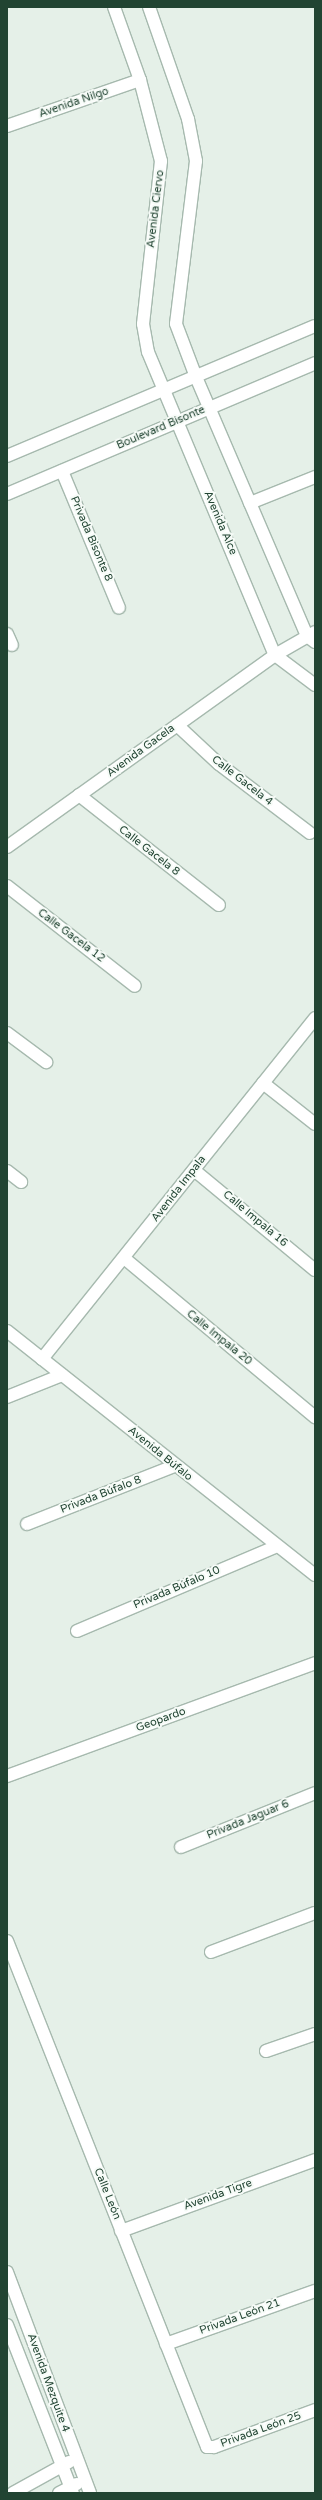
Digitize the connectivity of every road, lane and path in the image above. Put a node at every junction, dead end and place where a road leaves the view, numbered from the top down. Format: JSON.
{"nodes":[{"id":1,"x":114,"y":7,"type":"edge"},
{"id":2,"x":149,"y":7,"type":"edge"},
{"id":3,"x":140,"y":80,"type":"junction"},
{"id":4,"x":7,"y":126,"type":"edge"},
{"id":5,"x":315,"y":326,"type":"edge"},
{"id":6,"x":315,"y":363,"type":"edge"},
{"id":7,"x":196,"y":377,"type":"junction"},
{"id":8,"x":164,"y":390,"type":"junction"},
{"id":9,"x":209,"y":408,"type":"junction"},
{"id":10,"x":177,"y":421,"type":"junction"},
{"id":11,"x":7,"y":456,"type":"edge"},
{"id":12,"x":62,"y":471,"type":"junction"},
{"id":13,"x":315,"y":477,"type":"edge"},
{"id":14,"x":7,"y":494,"type":"edge"},
{"id":15,"x":250,"y":503,"type":"junction"},
{"id":16,"x":120,"y":608,"type":"dead end"},
{"id":17,"x":7,"y":634,"type":"edge"},
{"id":18,"x":312,"y":637,"type":"edge"},
{"id":19,"x":12,"y":645,"type":"dead end"},
{"id":20,"x":275,"y":655,"type":"junction"},
{"id":21,"x":315,"y":685,"type":"edge"},
{"id":22,"x":177,"y":725,"type":"junction"},
{"id":23,"x":79,"y":795,"type":"junction"},
{"id":24,"x":310,"y":833,"type":"dead end"},
{"id":25,"x":7,"y":847,"type":"edge"},
{"id":26,"x":7,"y":886,"type":"edge"},
{"id":27,"x":219,"y":905,"type":"dead end"},
{"id":28,"x":135,"y":986,"type":"dead end"},
{"id":29,"x":315,"y":1018,"type":"edge"},
{"id":30,"x":7,"y":1033,"type":"edge"},
{"id":31,"x":46,"y":1062,"type":"dead end"},
{"id":32,"x":263,"y":1083,"type":"junction"},
{"id":33,"x":315,"y":1124,"type":"edge"},
{"id":34,"x":194,"y":1170,"type":"junction"},
{"id":35,"x":7,"y":1171,"type":"edge"},
{"id":36,"x":21,"y":1182,"type":"dead end"},
{"id":37,"x":124,"y":1258,"type":"junction"},
{"id":38,"x":315,"y":1270,"type":"edge"},
{"id":39,"x":7,"y":1331,"type":"edge"},
{"id":40,"x":42,"y":1359,"type":"junction"},
{"id":41,"x":62,"y":1375,"type":"junction"},
{"id":42,"x":7,"y":1398,"type":"edge"},
{"id":43,"x":315,"y":1417,"type":"edge"},
{"id":44,"x":174,"y":1466,"type":"junction"},
{"id":45,"x":27,"y":1524,"type":"dead end"},
{"id":46,"x":277,"y":1546,"type":"junction"},
{"id":47,"x":315,"y":1575,"type":"edge"},
{"id":48,"x":78,"y":1631,"type":"dead end"},
{"id":49,"x":315,"y":1663,"type":"edge"},
{"id":50,"x":7,"y":1776,"type":"edge"},
{"id":51,"x":315,"y":1793,"type":"edge"},
{"id":52,"x":181,"y":1847,"type":"dead end"},
{"id":53,"x":315,"y":1913,"type":"edge"},
{"id":54,"x":7,"y":1941,"type":"edge"},
{"id":55,"x":211,"y":1952,"type":"dead end"},
{"id":56,"x":315,"y":2034,"type":"edge"},
{"id":57,"x":266,"y":2051,"type":"dead end"},
{"id":58,"x":315,"y":2160,"type":"edge"},
{"id":59,"x":121,"y":2230,"type":"junction"},
{"id":60,"x":7,"y":2272,"type":"edge"},
{"id":61,"x":10,"y":2288,"type":"edge"},
{"id":62,"x":315,"y":2291,"type":"edge"},
{"id":63,"x":7,"y":2325,"type":"edge"},
{"id":64,"x":166,"y":2344,"type":"junction"},
{"id":65,"x":315,"y":2410,"type":"edge"},
{"id":66,"x":207,"y":2447,"type":"joint"},
{"id":67,"x":75,"y":2459,"type":"junction"},
{"id":68,"x":62,"y":2466,"type":"junction"},
{"id":69,"x":84,"y":2480,"type":"junction"},
{"id":70,"x":72,"y":2490,"type":"edge"},
{"id":71,"x":13,"y":2493,"type":"edge"},
{"id":72,"x":59,"y":2493,"type":"edge"},
{"id":73,"x":90,"y":2493,"type":"edge"}],
"edges":[{"from":1,"to":3,"type":"street","name":"Avenida Ciervo"},
{"from":2,"to":7,"type":"street"},
{"from":3,"to":4,"type":"street","name":"Avenida Nilgo"},
{"from":3,"to":8,"type":"street","name":"Avenida Ciervo"},
{"from":5,"to":7,"type":"street"},
{"from":6,"to":9,"type":"street","name":"Boulevard Bisonte"},
{"from":7,"to":8,"type":"street"},
{"from":7,"to":9,"type":"street"},
{"from":8,"to":10,"type":"street","name":"Avenida Alce"},
{"from":8,"to":11,"type":"street"},
{"from":9,"to":10,"type":"street","name":"Boulevard Bisonte"},
{"from":9,"to":15,"type":"street"},
{"from":10,"to":12,"type":"street","name":"Boulevard Bisonte"},
{"from":10,"to":20,"type":"street","name":"Avenida Alce"},
{"from":12,"to":14,"type":"street","name":"Boulevard Bisonte"},
{"from":12,"to":16,"type":"street","name":"Privada Bisonte 8"},
{"from":13,"to":15,"type":"street"},
{"from":15,"to":18,"type":"street"},
{"from":17,"to":19,"type":"street"},
{"from":18,"to":20,"type":"street","name":"Avenida Gacela"},
{"from":20,"to":21,"type":"street"},
{"from":20,"to":22,"type":"street","name":"Avenida Gacela"},
{"from":22,"to":23,"type":"street","name":"Avenida Gacela"},
{"from":22,"to":24,"type":"street","name":"Calle Gacela 4"},
{"from":23,"to":25,"type":"street","name":"Avenida Gacela"},
{"from":23,"to":27,"type":"street","name":"Calle Gacela 8"},
{"from":26,"to":28,"type":"street","name":"Calle Gacela 12"},
{"from":29,"to":32,"type":"street","name":"Avenida Impala"},
{"from":30,"to":31,"type":"street"},
{"from":32,"to":33,"type":"street"},
{"from":32,"to":34,"type":"street","name":"Avenida Impala"},
{"from":34,"to":37,"type":"street","name":"Avenida Impala"},
{"from":34,"to":38,"type":"street","name":"Calle Impala 16"},
{"from":35,"to":36,"type":"street"},
{"from":37,"to":40,"type":"street","name":"Avenida Impala"},
{"from":37,"to":43,"type":"street","name":"Calle Impala 20"},
{"from":39,"to":40,"type":"street","name":"Avenida Búfalo"},
{"from":40,"to":41,"type":"street","name":"Avenida Búfalo"},
{"from":41,"to":42,"type":"street"},
{"from":41,"to":44,"type":"street","name":"Avenida Búfalo"},
{"from":44,"to":45,"type":"street","name":"Privada Búfalo 8"},
{"from":44,"to":46,"type":"street","name":"Avenida Búfalo"},
{"from":46,"to":47,"type":"street","name":"Avenida Búfalo"},
{"from":46,"to":48,"type":"street","name":"Privada Búfalo 10"},
{"from":49,"to":50,"type":"street","name":"Geopardo"},
{"from":51,"to":52,"type":"street","name":"Privada Jaguar 6"},
{"from":53,"to":55,"type":"street"},
{"from":54,"to":59,"type":"street","name":"Calle León"},
{"from":56,"to":57,"type":"street"},
{"from":58,"to":59,"type":"street","name":"Avenida Tigre"},
{"from":59,"to":64,"type":"street","name":"Calle León"},
{"from":60,"to":61,"type":"street","name":"Avenida Mezquite 4"},
{"from":61,"to":67,"type":"street","name":"Avenida Mezquite 4"},
{"from":62,"to":64,"type":"street","name":"Privada León 21"},
{"from":63,"to":68,"type":"street","name":"Avenida Mezquite 4"},
{"from":64,"to":66,"type":"street","name":"Calle León"},
{"from":65,"to":66,"type":"street","name":"Privada León 25"},
{"from":67,"to":68,"type":"street"},
{"from":67,"to":69,"type":"street","name":"Avenida Mezquite 4"},
{"from":68,"to":70,"type":"street","name":"Avenida Mezquite 4"},
{"from":68,"to":71,"type":"street"},
{"from":69,"to":70,"type":"street"},
{"from":69,"to":73,"type":"street","name":"Avenida Mezquite 4"},
{"from":70,"to":72,"type":"street"}]}
